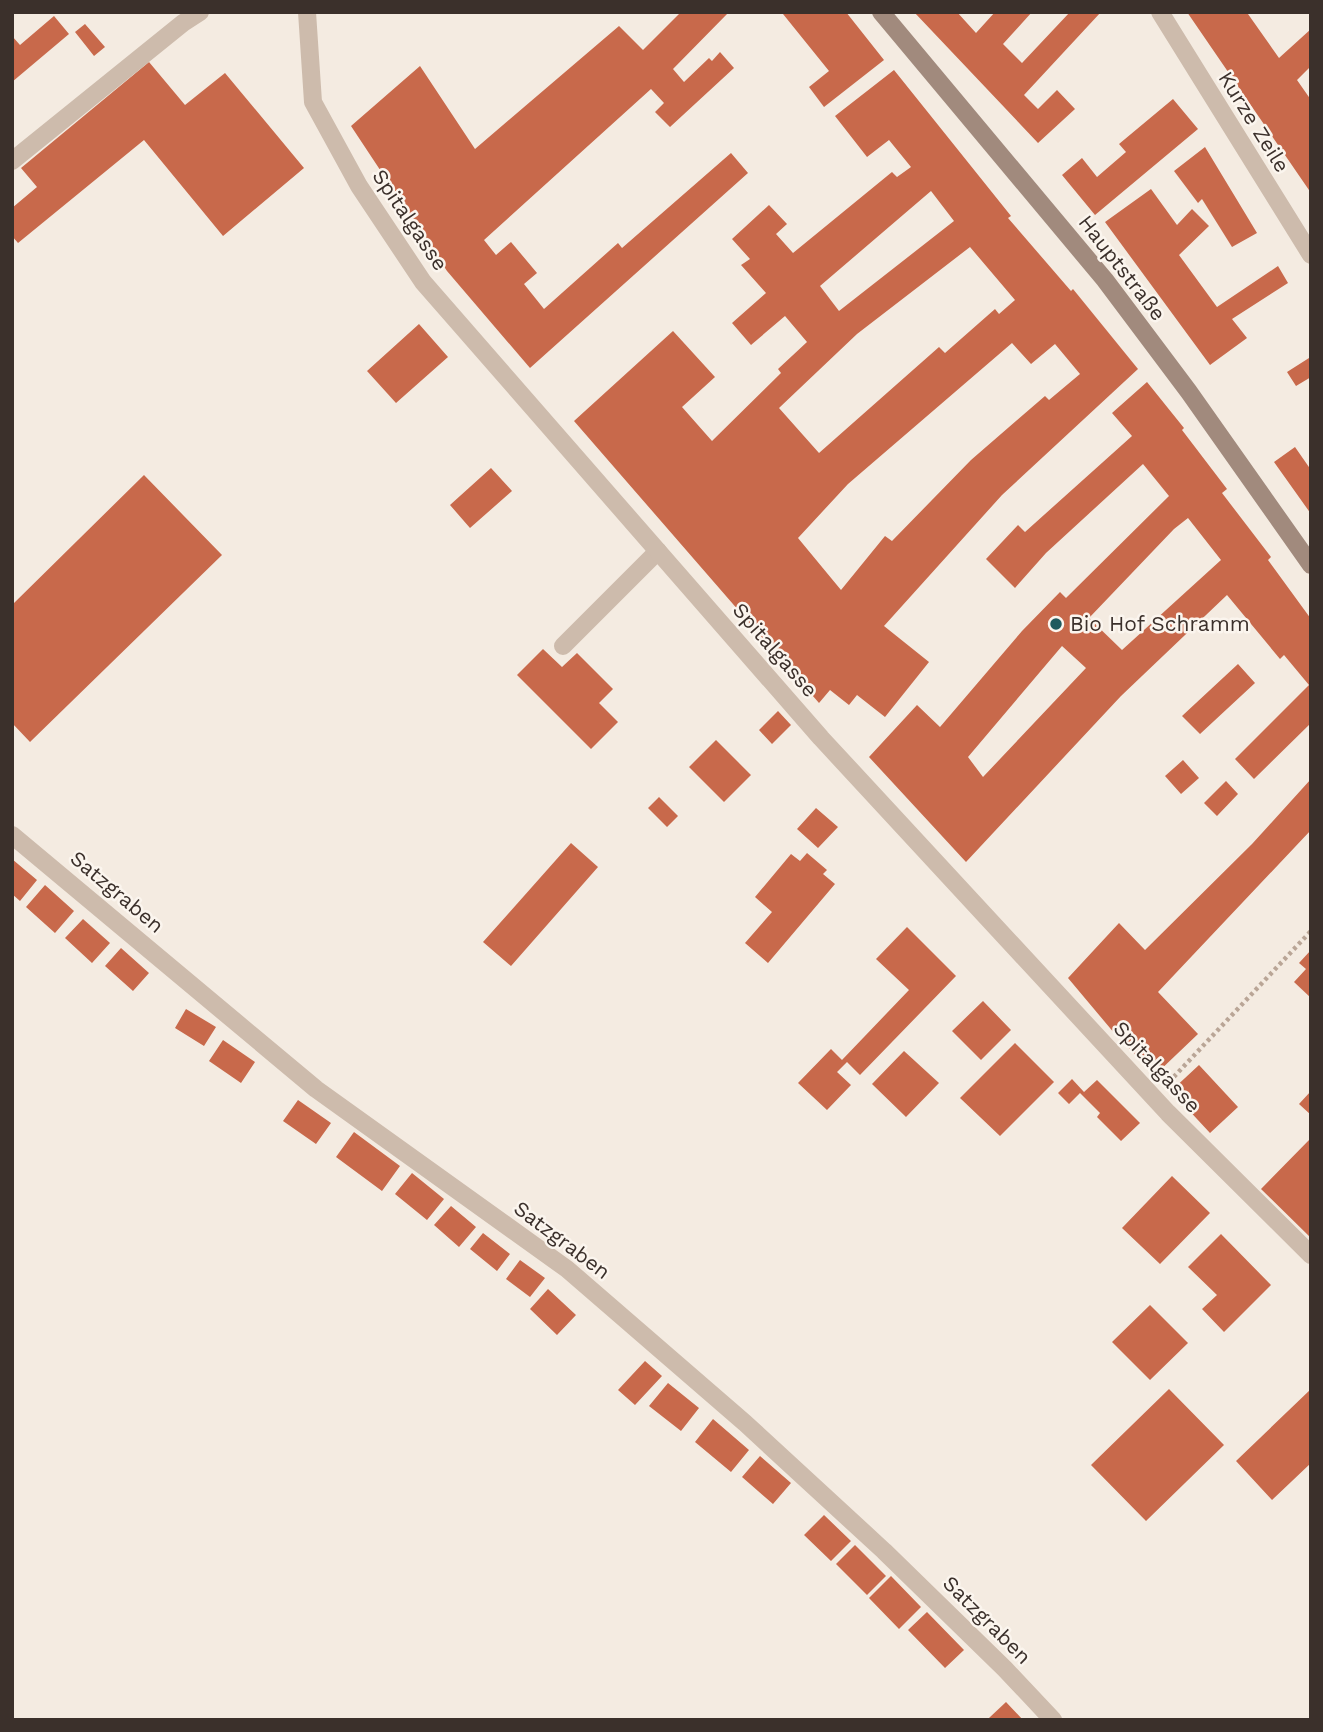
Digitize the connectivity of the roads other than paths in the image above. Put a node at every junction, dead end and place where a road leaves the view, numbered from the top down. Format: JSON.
{"nodes":[{"id":1,"x":200,"y":12,"type":"edge"},
{"id":2,"x":307,"y":12,"type":"edge"},
{"id":3,"x":881,"y":12,"type":"edge"},
{"id":4,"x":1160,"y":12,"type":"edge"},
{"id":5,"x":12,"y":161,"type":"edge"},
{"id":6,"x":1311,"y":255,"type":"edge"},
{"id":7,"x":658,"y":551,"type":"junction"},
{"id":8,"x":1311,"y":565,"type":"edge"},
{"id":9,"x":562,"y":646,"type":"dead end"},
{"id":10,"x":12,"y":835,"type":"edge"},
{"id":11,"x":1311,"y":1255,"type":"edge"},
{"id":12,"x":1053,"y":1720,"type":"edge"}],
"edges":[{"from":1,"to":5,"type":"street"},
{"from":2,"to":7,"type":"street","name":"Spitalgasse"},
{"from":3,"to":8,"type":"main road","name":"Hauptstraße"},
{"from":4,"to":6,"type":"street","name":"Kurze Zeile"},
{"from":7,"to":9,"type":"street"},
{"from":7,"to":11,"type":"street","name":"Spitalgasse"},
{"from":10,"to":12,"type":"street","name":"Satzgraben"}]}
